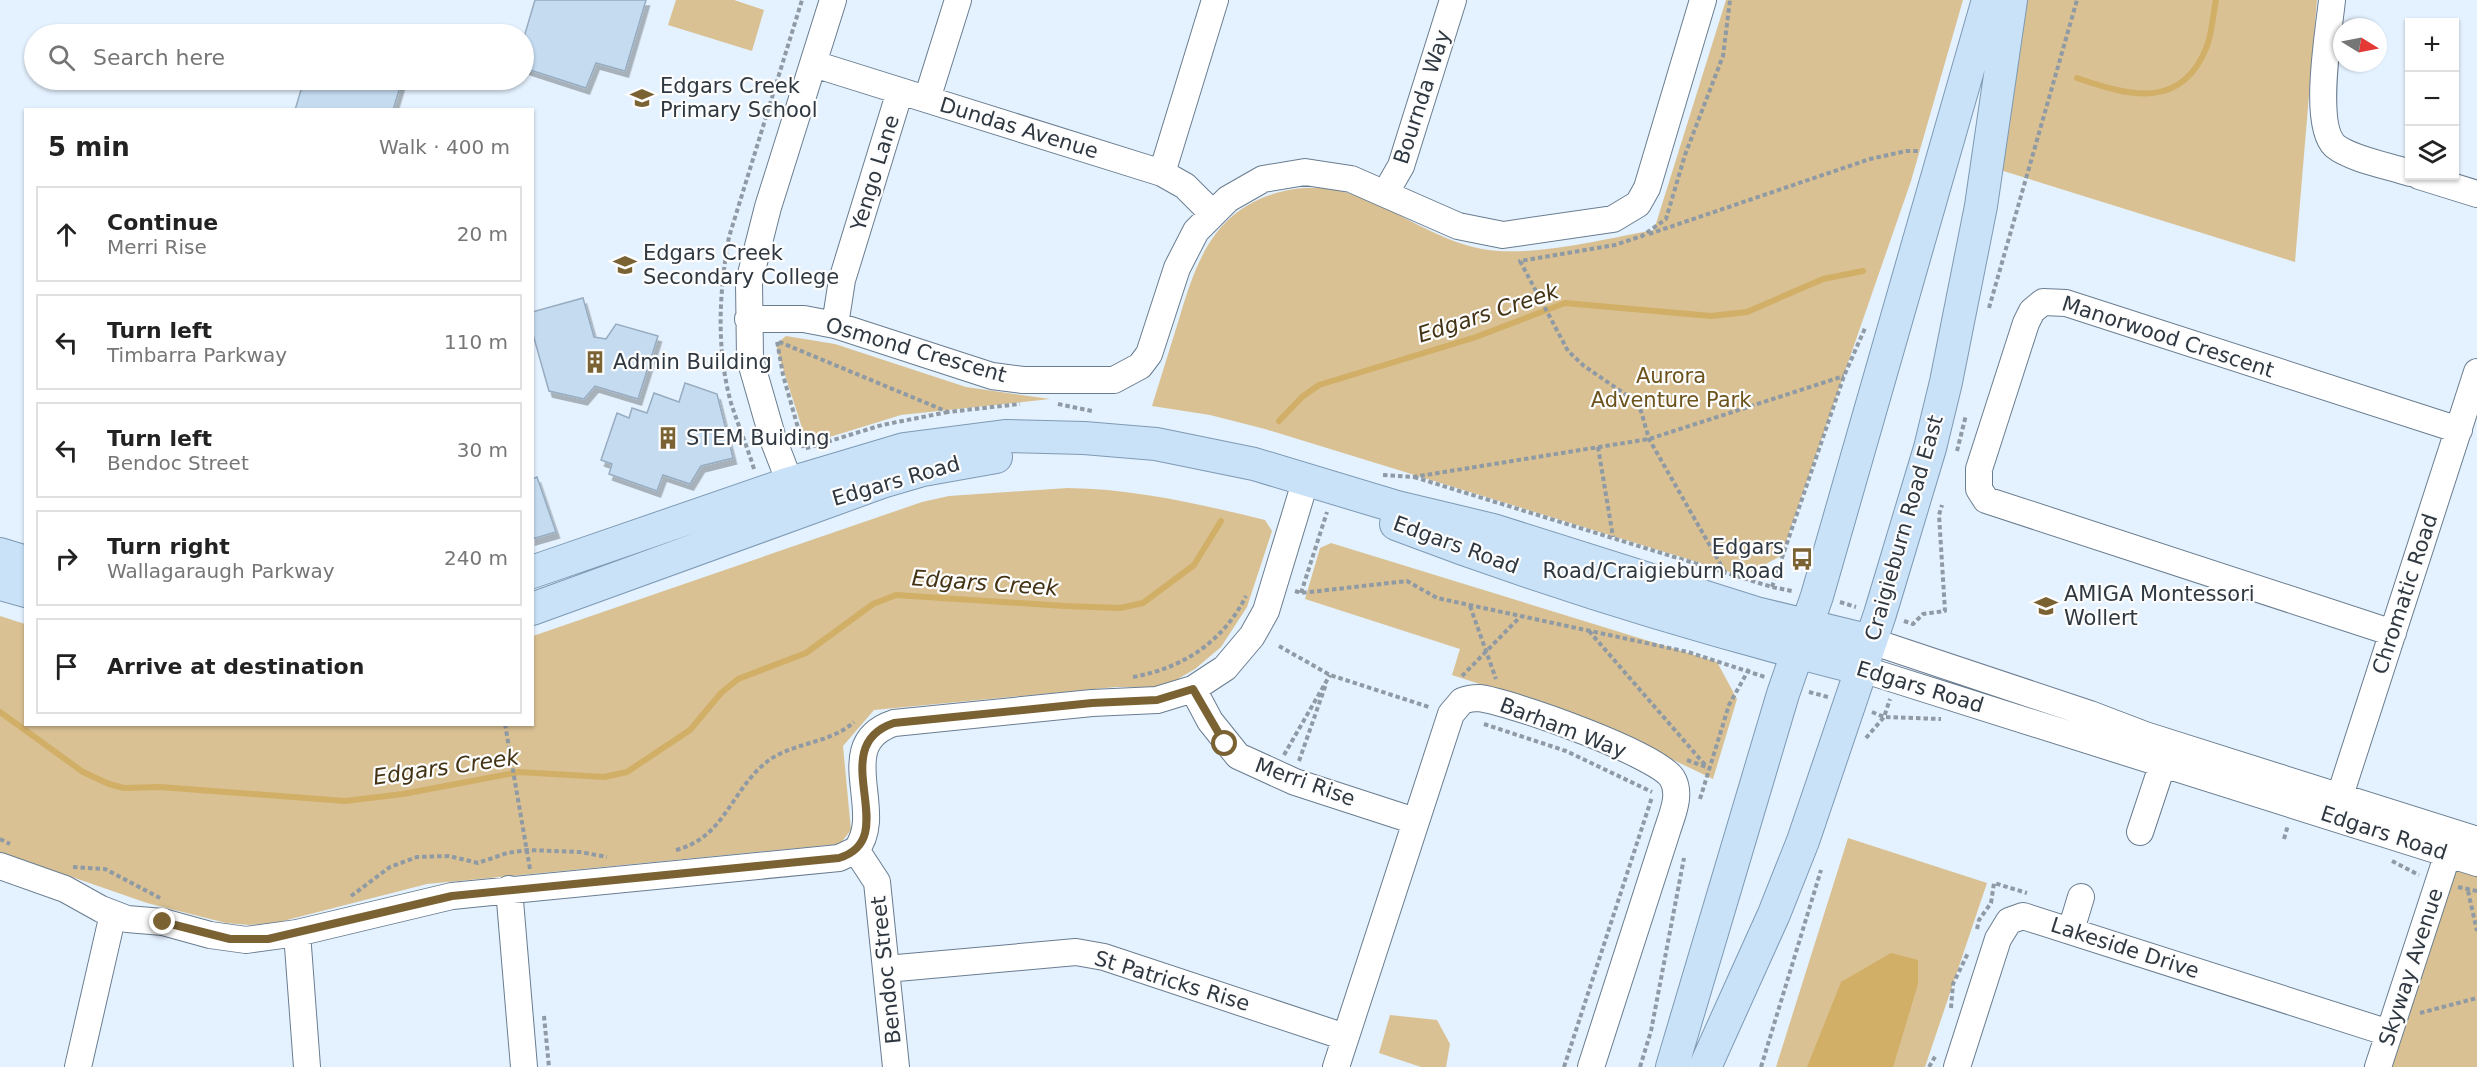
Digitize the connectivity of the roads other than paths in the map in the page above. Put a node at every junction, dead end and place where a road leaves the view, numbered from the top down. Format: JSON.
{"nodes":[{"id":1,"x":833,"y":0,"type":"edge"},
{"id":2,"x":958,"y":0,"type":"edge"},
{"id":3,"x":1215,"y":0,"type":"edge"},
{"id":4,"x":1453,"y":0,"type":"edge"},
{"id":5,"x":1703,"y":0,"type":"edge"},
{"id":6,"x":1988,"y":0,"type":"edge"},
{"id":7,"x":2011,"y":0,"type":"edge"},
{"id":8,"x":2332,"y":0,"type":"edge"},
{"id":9,"x":814,"y":64,"type":"junction"},
{"id":10,"x":900,"y":91,"type":"junction"},
{"id":11,"x":927,"y":99,"type":"junction"},
{"id":12,"x":2405,"y":171,"type":"edge"},
{"id":13,"x":1162,"y":173,"type":"junction"},
{"id":14,"x":2432,"y":180,"type":"edge"},
{"id":15,"x":1386,"y":192,"type":"junction"},
{"id":16,"x":2477,"y":194,"type":"edge"},
{"id":17,"x":1212,"y":213,"type":"junction"},
{"id":18,"x":748,"y":319,"type":"junction"},
{"id":19,"x":835,"y":325,"type":"junction"},
{"id":20,"x":2477,"y":372,"type":"edge"},
{"id":21,"x":2459,"y":430,"type":"junction"},
{"id":22,"x":1312,"y":491,"type":"junction"},
{"id":23,"x":795,"y":497,"type":"junction"},
{"id":24,"x":0,"y":554,"type":"edge"},
{"id":25,"x":24,"y":561,"type":"edge"},
{"id":26,"x":534,"y":571,"type":"edge"},
{"id":27,"x":0,"y":584,"type":"edge"},
{"id":28,"x":24,"y":590,"type":"edge"},
{"id":29,"x":534,"y":608,"type":"edge"},
{"id":30,"x":2392,"y":633,"type":"junction"},
{"id":31,"x":1801,"y":639,"type":"junction"},
{"id":32,"x":1867,"y":655,"type":"junction"},
{"id":33,"x":1193,"y":689,"type":"junction"},
{"id":34,"x":2163,"y":763,"type":"junction"},
{"id":35,"x":2337,"y":806,"type":"junction"},
{"id":36,"x":1415,"y":821,"type":"junction"},
{"id":37,"x":2140,"y":832,"type":"dead end"},
{"id":38,"x":2460,"y":842,"type":"edge"},
{"id":39,"x":856,"y":850,"type":"junction"},
{"id":40,"x":2477,"y":863,"type":"edge"},
{"id":41,"x":0,"y":866,"type":"edge"},
{"id":42,"x":509,"y":888,"type":"junction"},
{"id":43,"x":2081,"y":897,"type":"dead end"},
{"id":44,"x":113,"y":914,"type":"junction"},
{"id":45,"x":2071,"y":930,"type":"junction"},
{"id":46,"x":297,"y":933,"type":"junction"},
{"id":47,"x":886,"y":969,"type":"junction"},
{"id":48,"x":2389,"y":1033,"type":"junction"},
{"id":49,"x":1345,"y":1037,"type":"junction"},
{"id":50,"x":78,"y":1067,"type":"edge"},
{"id":51,"x":307,"y":1067,"type":"edge"},
{"id":52,"x":524,"y":1067,"type":"edge"},
{"id":53,"x":896,"y":1067,"type":"edge"},
{"id":54,"x":1336,"y":1067,"type":"edge"},
{"id":55,"x":1591,"y":1067,"type":"edge"},
{"id":56,"x":1672,"y":1067,"type":"edge"},
{"id":57,"x":1705,"y":1067,"type":"edge"},
{"id":58,"x":1957,"y":1067,"type":"edge"},
{"id":59,"x":2378,"y":1067,"type":"edge"}],
"edges":[{"from":1,"to":9,"type":"street"},
{"from":2,"to":11,"type":"street"},
{"from":3,"to":13,"type":"street"},
{"from":4,"to":15,"type":"street","name":"Bournda Way"},
{"from":5,"to":15,"type":"street","name":"Osmond Crescent"},
{"from":6,"to":31,"type":"main road"},
{"from":7,"to":32,"type":"main road","name":"Craigieburn Road East"},
{"from":8,"to":12,"type":"street"},
{"from":9,"to":10,"type":"street","name":"Dundas Avenue"},
{"from":9,"to":18,"type":"street"},
{"from":10,"to":11,"type":"street","name":"Dundas Avenue"},
{"from":10,"to":19,"type":"street","name":"Yengo Lane"},
{"from":11,"to":13,"type":"street","name":"Dundas Avenue"},
{"from":13,"to":17,"type":"street","name":"Dundas Avenue"},
{"from":14,"to":16,"type":"street"},
{"from":15,"to":17,"type":"street","name":"Osmond Crescent"},
{"from":17,"to":19,"type":"street","name":"Osmond Crescent"},
{"from":18,"to":19,"type":"street","name":"Osmond Crescent"},
{"from":18,"to":23,"type":"street"},
{"from":20,"to":21,"type":"street","name":"Chromatic Road"},
{"from":21,"to":30,"type":"street","name":"Chromatic Road"},
{"from":21,"to":30,"type":"street","name":"Manorwood Crescent"},
{"from":22,"to":23,"type":"main road","name":"Edgars Road"},
{"from":22,"to":31,"type":"main road","name":"Edgars Road"},
{"from":22,"to":33,"type":"street"},
{"from":23,"to":26,"type":"main road","name":"Edgars Road"},
{"from":23,"to":29,"type":"main road","name":"Edgars Road"},
{"from":24,"to":25,"type":"main road"},
{"from":27,"to":28,"type":"main road"},
{"from":30,"to":35,"type":"street","name":"Chromatic Road"},
{"from":31,"to":32,"type":"main road","name":"Edgars Road"},
{"from":31,"to":56,"type":"main road"},
{"from":32,"to":34,"type":"street","name":"Edgars Road"},
{"from":32,"to":35,"type":"street","name":"Edgars Road"},
{"from":32,"to":57,"type":"main road","name":"Craigieburn Road East"},
{"from":33,"to":36,"type":"street","name":"Merri Rise"},
{"from":33,"to":39,"type":"street"},
{"from":34,"to":35,"type":"street","name":"Edgars Road"},
{"from":34,"to":37,"type":"street"},
{"from":35,"to":38,"type":"street","name":"Edgars Road"},
{"from":36,"to":49,"type":"street"},
{"from":36,"to":55,"type":"street","name":"Barham Way"},
{"from":38,"to":40,"type":"street","name":"Edgars Road"},
{"from":38,"to":48,"type":"street","name":"Skyway Avenue"},
{"from":39,"to":42,"type":"street"},
{"from":39,"to":47,"type":"street","name":"Bendoc Street"},
{"from":41,"to":44,"type":"street"},
{"from":42,"to":46,"type":"street"},
{"from":42,"to":52,"type":"street"},
{"from":43,"to":45,"type":"street"},
{"from":44,"to":46,"type":"street"},
{"from":44,"to":50,"type":"street"},
{"from":45,"to":48,"type":"street","name":"Lakeside Drive"},
{"from":45,"to":58,"type":"street","name":"Lakeside Drive"},
{"from":46,"to":51,"type":"street"},
{"from":47,"to":49,"type":"street","name":"St Patricks Rise"},
{"from":47,"to":53,"type":"street","name":"Bendoc Street"},
{"from":48,"to":59,"type":"street","name":"Skyway Avenue"},
{"from":49,"to":54,"type":"street"}]}
